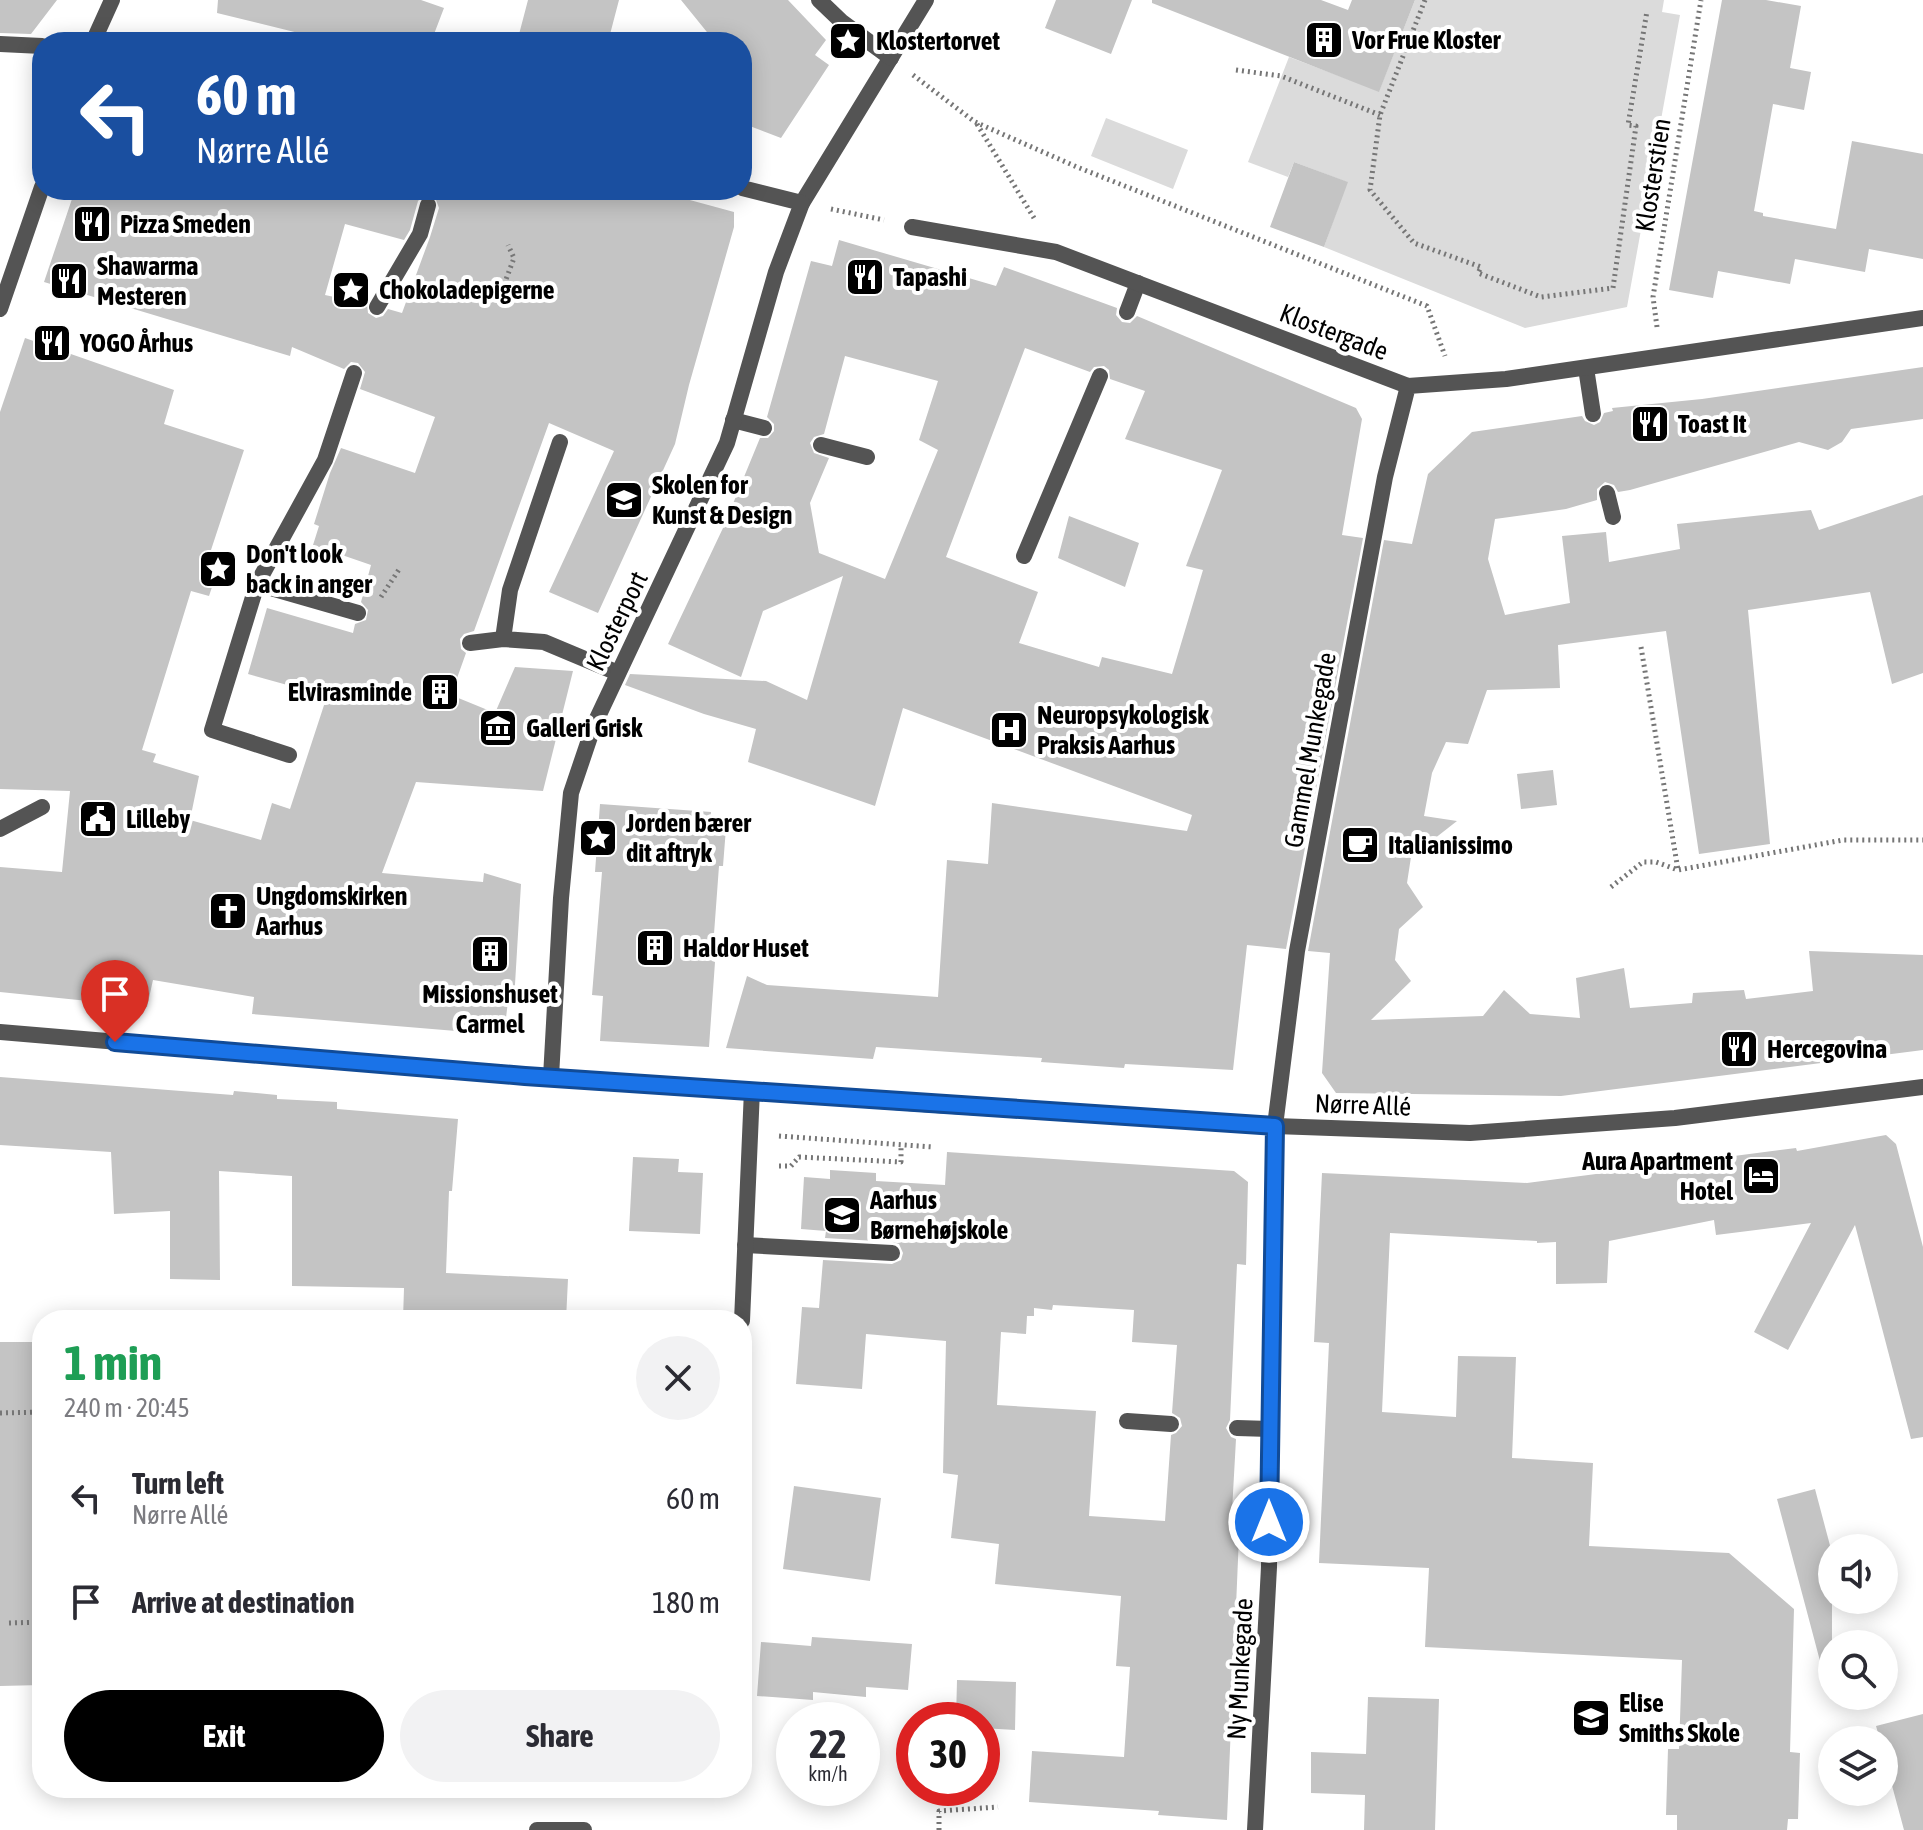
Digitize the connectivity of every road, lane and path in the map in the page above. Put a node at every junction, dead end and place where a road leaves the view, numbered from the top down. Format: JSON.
{"nodes":[{"id":1,"x":112,"y":0,"type":"edge"},
{"id":2,"x":819,"y":0,"type":"edge"},
{"id":3,"x":926,"y":0,"type":"edge"},
{"id":4,"x":1425,"y":0,"type":"edge"},
{"id":5,"x":1701,"y":0,"type":"edge"},
{"id":6,"x":1647,"y":11,"type":"dead end"},
{"id":7,"x":98,"y":32,"type":"edge"},
{"id":8,"x":0,"y":44,"type":"edge"},
{"id":9,"x":32,"y":46,"type":"edge"},
{"id":10,"x":891,"y":58,"type":"junction"},
{"id":11,"x":1236,"y":70,"type":"dead end"},
{"id":12,"x":1380,"y":115,"type":"junction"},
{"id":13,"x":975,"y":122,"type":"junction"},
{"id":14,"x":752,"y":190,"type":"edge"},
{"id":15,"x":38,"y":200,"type":"edge"},
{"id":16,"x":802,"y":203,"type":"junction"},
{"id":17,"x":428,"y":205,"type":"dead end"},
{"id":18,"x":912,"y":227,"type":"joint"},
{"id":19,"x":508,"y":245,"type":"dead end"},
{"id":20,"x":1056,"y":252,"type":"junction"},
{"id":21,"x":1138,"y":283,"type":"junction"},
{"id":22,"x":502,"y":290,"type":"dead end"},
{"id":23,"x":377,"y":307,"type":"dead end"},
{"id":24,"x":0,"y":309,"type":"edge"},
{"id":25,"x":1127,"y":312,"type":"dead end"},
{"id":26,"x":1923,"y":318,"type":"edge"},
{"id":27,"x":1661,"y":356,"type":"junction"},
{"id":28,"x":1586,"y":368,"type":"junction"},
{"id":29,"x":354,"y":373,"type":"dead end"},
{"id":30,"x":1100,"y":376,"type":"dead end"},
{"id":31,"x":1454,"y":383,"type":"junction"},
{"id":32,"x":1408,"y":386,"type":"junction"},
{"id":33,"x":1593,"y":414,"type":"dead end"},
{"id":34,"x":733,"y":420,"type":"junction"},
{"id":35,"x":764,"y":428,"type":"dead end"},
{"id":36,"x":560,"y":442,"type":"dead end"},
{"id":37,"x":821,"y":445,"type":"dead end"},
{"id":38,"x":867,"y":457,"type":"dead end"},
{"id":39,"x":1607,"y":493,"type":"dead end"},
{"id":40,"x":1613,"y":517,"type":"dead end"},
{"id":41,"x":1024,"y":556,"type":"dead end"},
{"id":42,"x":400,"y":568,"type":"dead end"},
{"id":43,"x":257,"y":584,"type":"junction"},
{"id":44,"x":379,"y":601,"type":"dead end"},
{"id":45,"x":358,"y":613,"type":"dead end"},
{"id":46,"x":503,"y":639,"type":"junction"},
{"id":47,"x":470,"y":643,"type":"dead end"},
{"id":48,"x":1641,"y":647,"type":"dead end"},
{"id":49,"x":618,"y":673,"type":"junction"},
{"id":50,"x":289,"y":755,"type":"dead end"},
{"id":51,"x":42,"y":807,"type":"dead end"},
{"id":52,"x":0,"y":829,"type":"edge"},
{"id":53,"x":1923,"y":840,"type":"edge"},
{"id":54,"x":1678,"y":870,"type":"junction"},
{"id":55,"x":1611,"y":887,"type":"dead end"},
{"id":56,"x":0,"y":1032,"type":"edge"},
{"id":57,"x":551,"y":1077,"type":"junction"},
{"id":58,"x":1923,"y":1087,"type":"edge"},
{"id":59,"x":752,"y":1090,"type":"junction"},
{"id":60,"x":1275,"y":1126,"type":"junction"},
{"id":61,"x":750,"y":1134,"type":"junction"},
{"id":62,"x":901,"y":1145,"type":"junction"},
{"id":63,"x":933,"y":1147,"type":"dead end"},
{"id":64,"x":749,"y":1164,"type":"junction"},
{"id":65,"x":745,"y":1245,"type":"junction"},
{"id":66,"x":892,"y":1253,"type":"dead end"},
{"id":67,"x":742,"y":1310,"type":"edge"},
{"id":68,"x":32,"y":1412,"type":"edge"},
{"id":69,"x":0,"y":1413,"type":"edge"},
{"id":70,"x":1127,"y":1421,"type":"dead end"},
{"id":71,"x":1171,"y":1424,"type":"dead end"},
{"id":72,"x":1237,"y":1428,"type":"dead end"},
{"id":73,"x":1270,"y":1429,"type":"junction"},
{"id":74,"x":32,"y":1622,"type":"edge"},
{"id":75,"x":9,"y":1623,"type":"dead end"},
{"id":76,"x":998,"y":1807,"type":"dead end"},
{"id":77,"x":537,"y":1830,"type":"edge"},
{"id":78,"x":584,"y":1830,"type":"edge"},
{"id":79,"x":939,"y":1830,"type":"edge"},
{"id":80,"x":1255,"y":1830,"type":"edge"}],
"edges":[{"from":1,"to":7,"type":"street"},
{"from":2,"to":10,"type":"street"},
{"from":3,"to":10,"type":"street","name":"Klosterport"},
{"from":4,"to":12,"type":"path"},
{"from":5,"to":27,"type":"path","name":"Klosterstien"},
{"from":6,"to":12,"type":"path"},
{"from":8,"to":9,"type":"street"},
{"from":10,"to":13,"type":"path"},
{"from":10,"to":16,"type":"street","name":"Klosterport"},
{"from":11,"to":12,"type":"path"},
{"from":13,"to":20,"type":"path"},
{"from":13,"to":31,"type":"path"},
{"from":14,"to":16,"type":"street"},
{"from":15,"to":24,"type":"street"},
{"from":16,"to":18,"type":"path"},
{"from":16,"to":34,"type":"street","name":"Klosterport"},
{"from":17,"to":23,"type":"street"},
{"from":18,"to":20,"type":"street","name":"Klostergade"},
{"from":19,"to":22,"type":"path"},
{"from":20,"to":21,"type":"street","name":"Klostergade"},
{"from":21,"to":25,"type":"street"},
{"from":21,"to":32,"type":"street","name":"Klostergade"},
{"from":26,"to":27,"type":"street","name":"Klostergade"},
{"from":27,"to":28,"type":"street","name":"Klostergade"},
{"from":28,"to":31,"type":"street","name":"Klostergade"},
{"from":28,"to":33,"type":"street"},
{"from":29,"to":43,"type":"street"},
{"from":30,"to":41,"type":"street"},
{"from":31,"to":32,"type":"street","name":"Klostergade"},
{"from":32,"to":60,"type":"street","name":"Gammel Munkegade"},
{"from":34,"to":35,"type":"street"},
{"from":34,"to":49,"type":"street","name":"Klosterport"},
{"from":36,"to":46,"type":"street"},
{"from":37,"to":38,"type":"street"},
{"from":39,"to":40,"type":"street"},
{"from":42,"to":44,"type":"path"},
{"from":43,"to":45,"type":"street"},
{"from":43,"to":50,"type":"street"},
{"from":46,"to":47,"type":"street"},
{"from":46,"to":49,"type":"street"},
{"from":48,"to":54,"type":"path"},
{"from":49,"to":57,"type":"street","name":"Klosterport"},
{"from":51,"to":52,"type":"street"},
{"from":53,"to":54,"type":"path"},
{"from":54,"to":55,"type":"path"},
{"from":56,"to":57,"type":"street","name":"Nørre Allé"},
{"from":57,"to":59,"type":"street","name":"Nørre Allé"},
{"from":58,"to":60,"type":"street","name":"Nørre Allé"},
{"from":59,"to":60,"type":"street","name":"Nørre Allé"},
{"from":59,"to":61,"type":"street"},
{"from":60,"to":73,"type":"street","name":"Ny Munkegade"},
{"from":61,"to":62,"type":"path"},
{"from":61,"to":64,"type":"street"},
{"from":62,"to":63,"type":"path"},
{"from":62,"to":64,"type":"path"},
{"from":64,"to":65,"type":"street"},
{"from":65,"to":66,"type":"street"},
{"from":65,"to":67,"type":"street"},
{"from":68,"to":69,"type":"path"},
{"from":70,"to":71,"type":"street"},
{"from":72,"to":73,"type":"street"},
{"from":73,"to":80,"type":"street","name":"Ny Munkegade"},
{"from":74,"to":75,"type":"path"},
{"from":76,"to":79,"type":"path"},
{"from":77,"to":78,"type":"street"}]}
